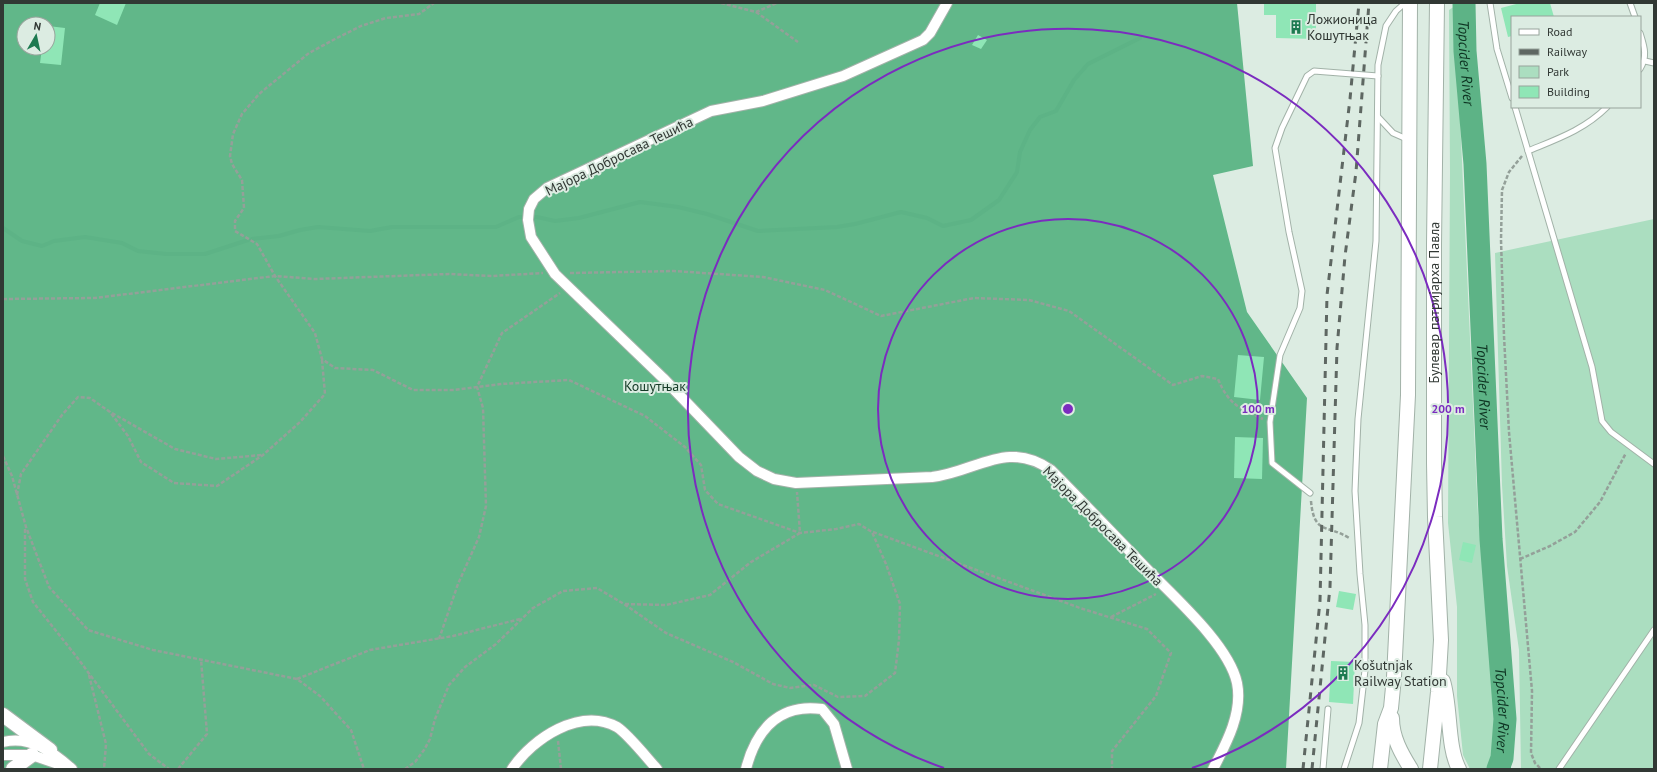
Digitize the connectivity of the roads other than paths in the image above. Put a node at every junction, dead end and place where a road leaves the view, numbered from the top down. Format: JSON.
{"nodes":[{"id":1,"x":947,"y":3,"type":"edge"},
{"id":2,"x":1405,"y":3,"type":"edge"},
{"id":3,"x":1410,"y":3,"type":"edge"},
{"id":4,"x":1437,"y":3,"type":"edge"},
{"id":5,"x":1490,"y":3,"type":"edge"},
{"id":6,"x":1630,"y":3,"type":"edge"},
{"id":7,"x":1635,"y":16,"type":"edge"},
{"id":8,"x":1641,"y":36,"type":"edge"},
{"id":9,"x":1645,"y":61,"type":"junction"},
{"id":10,"x":1654,"y":63,"type":"edge"},
{"id":11,"x":1641,"y":67,"type":"edge"},
{"id":12,"x":1378,"y":76,"type":"junction"},
{"id":13,"x":1511,"y":95,"type":"edge"},
{"id":14,"x":1515,"y":108,"type":"edge"},
{"id":15,"x":1606,"y":108,"type":"edge"},
{"id":16,"x":1378,"y":117,"type":"junction"},
{"id":17,"x":1409,"y":140,"type":"junction"},
{"id":18,"x":1528,"y":151,"type":"junction"},
{"id":19,"x":1654,"y":464,"type":"edge"},
{"id":20,"x":1310,"y":493,"type":"road end"},
{"id":21,"x":1654,"y":630,"type":"edge"},
{"id":22,"x":1440,"y":673,"type":"junction"},
{"id":23,"x":1391,"y":708,"type":"junction"},
{"id":24,"x":1328,"y":709,"type":"dead end"},
{"id":25,"x":3,"y":715,"type":"edge"},
{"id":26,"x":3,"y":742,"type":"edge"},
{"id":27,"x":50,"y":750,"type":"junction"},
{"id":28,"x":3,"y":755,"type":"edge"},
{"id":29,"x":32,"y":755,"type":"junction"},
{"id":30,"x":1380,"y":766,"type":"edge"},
{"id":31,"x":71,"y":768,"type":"edge"},
{"id":32,"x":13,"y":769,"type":"edge"},
{"id":33,"x":512,"y":769,"type":"edge"},
{"id":34,"x":658,"y":769,"type":"edge"},
{"id":35,"x":746,"y":769,"type":"edge"},
{"id":36,"x":847,"y":769,"type":"edge"},
{"id":37,"x":1213,"y":769,"type":"edge"},
{"id":38,"x":1323,"y":769,"type":"edge"},
{"id":39,"x":1344,"y":769,"type":"edge"},
{"id":40,"x":1411,"y":769,"type":"edge"},
{"id":41,"x":1430,"y":769,"type":"edge"},
{"id":42,"x":1459,"y":769,"type":"edge"},
{"id":43,"x":1558,"y":769,"type":"edge"}],
"edges":[{"from":1,"to":37,"type":"street","name":"Мајора Добросава Тешића"},
{"from":2,"to":12,"type":"lane"},
{"from":3,"to":17,"type":"main road","name":"Булевар патријарха Павла"},
{"from":4,"to":22,"type":"main road","name":"Булевар патријарха Павла"},
{"from":5,"to":13,"type":"lane"},
{"from":6,"to":7,"type":"lane"},
{"from":8,"to":9,"type":"lane"},
{"from":9,"to":10,"type":"lane"},
{"from":9,"to":11,"type":"lane"},
{"from":12,"to":16,"type":"lane"},
{"from":12,"to":20,"type":"lane"},
{"from":14,"to":18,"type":"lane"},
{"from":15,"to":18,"type":"lane"},
{"from":16,"to":17,"type":"lane"},
{"from":16,"to":39,"type":"lane"},
{"from":17,"to":23,"type":"main road","name":"Булевар патријарха Павла"},
{"from":18,"to":19,"type":"lane"},
{"from":21,"to":43,"type":"lane"},
{"from":22,"to":41,"type":"main road","name":"Булевар патријарха Павла"},
{"from":22,"to":42,"type":"main road"},
{"from":23,"to":30,"type":"main road","name":"Булевар патријарха Павла"},
{"from":23,"to":40,"type":"main road"},
{"from":24,"to":38,"type":"lane"},
{"from":25,"to":27,"type":"main road"},
{"from":26,"to":27,"type":"street"},
{"from":27,"to":31,"type":"street"},
{"from":28,"to":29,"type":"street"},
{"from":29,"to":31,"type":"street"},
{"from":29,"to":32,"type":"main road"},
{"from":33,"to":34,"type":"street"},
{"from":35,"to":36,"type":"street"}]}
